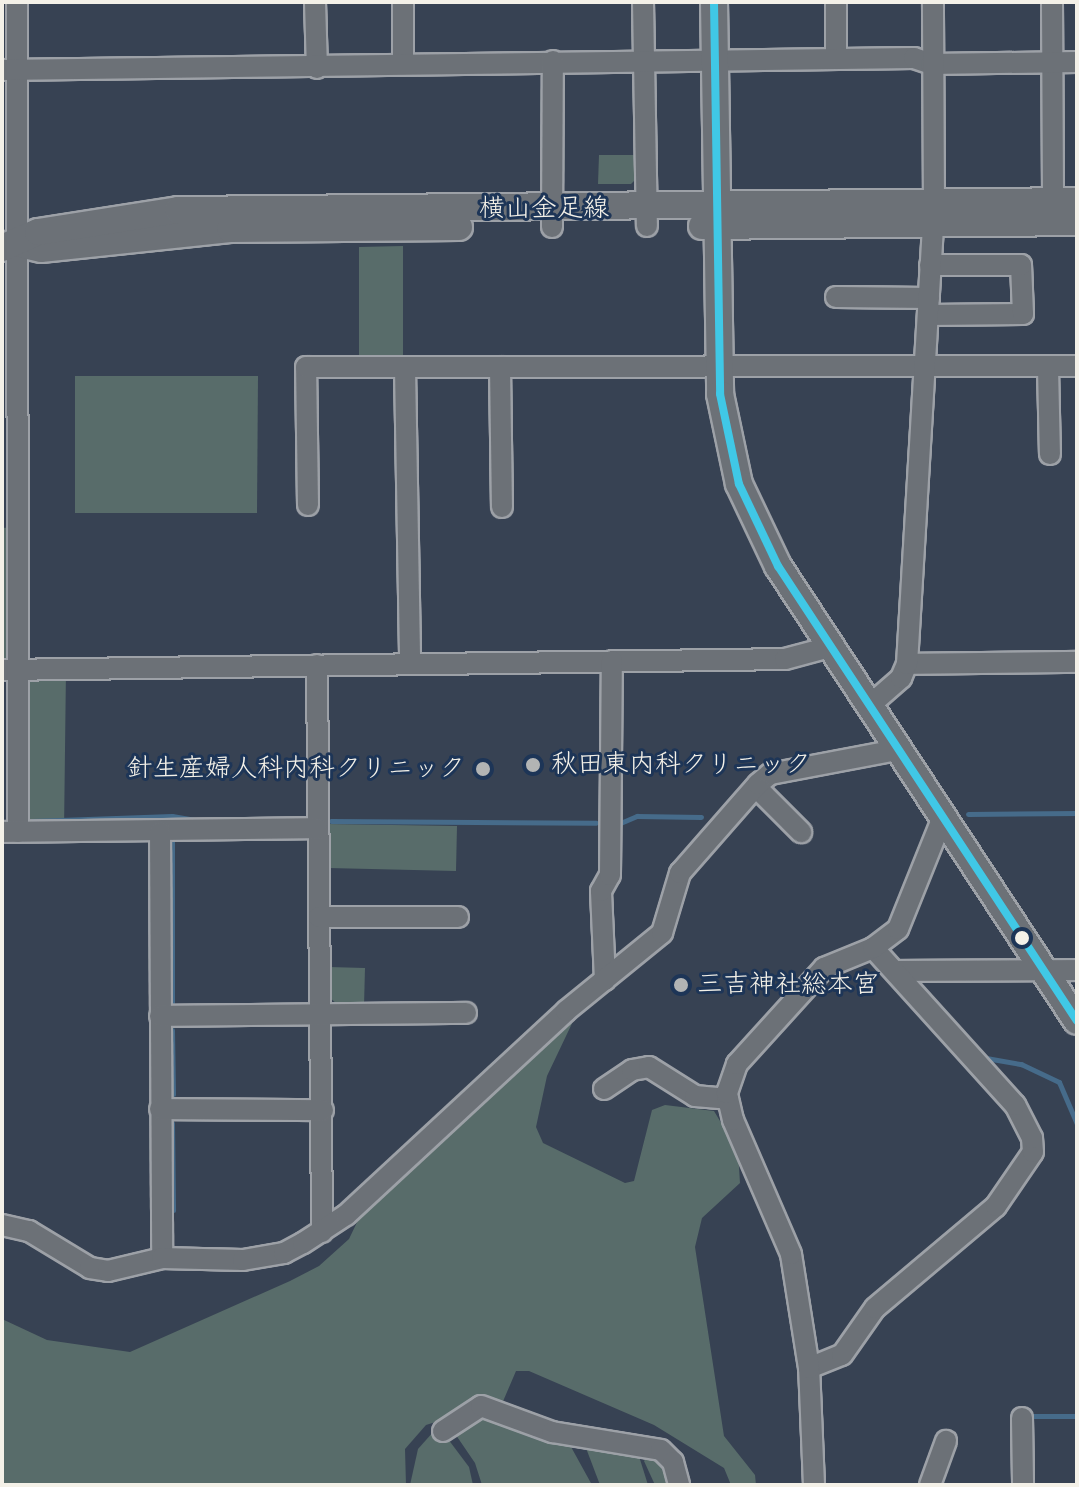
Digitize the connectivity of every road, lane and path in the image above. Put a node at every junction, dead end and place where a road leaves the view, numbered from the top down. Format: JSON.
{"nodes":[{"id":1,"x":17,"y":2,"type":"edge"},
{"id":2,"x":315,"y":2,"type":"edge"},
{"id":3,"x":403,"y":2,"type":"edge"},
{"id":4,"x":643,"y":2,"type":"edge"},
{"id":5,"x":714,"y":2,"type":"edge"},
{"id":6,"x":836,"y":2,"type":"edge"},
{"id":7,"x":933,"y":2,"type":"edge"},
{"id":8,"x":1052,"y":2,"type":"edge"},
{"id":9,"x":836,"y":59,"type":"junction"},
{"id":10,"x":643,"y":60,"type":"junction"},
{"id":11,"x":715,"y":60,"type":"junction"},
{"id":12,"x":553,"y":61,"type":"junction"},
{"id":13,"x":403,"y":62,"type":"junction"},
{"id":14,"x":1077,"y":62,"type":"edge"},
{"id":15,"x":1052,"y":63,"type":"junction"},
{"id":16,"x":931,"y":64,"type":"junction"},
{"id":17,"x":317,"y":68,"type":"junction"},
{"id":18,"x":10,"y":70,"type":"edge"},
{"id":19,"x":1065,"y":201,"type":"edge"},
{"id":20,"x":933,"y":214,"type":"junction"},
{"id":21,"x":719,"y":216,"type":"junction"},
{"id":22,"x":646,"y":217,"type":"junction"},
{"id":23,"x":553,"y":218,"type":"junction"},
{"id":24,"x":1077,"y":222,"type":"edge"},
{"id":25,"x":9,"y":246,"type":"edge"},
{"id":26,"x":930,"y":265,"type":"junction"},
{"id":27,"x":836,"y":297,"type":"dead end"},
{"id":28,"x":928,"y":306,"type":"junction"},
{"id":29,"x":719,"y":365,"type":"junction"},
{"id":30,"x":1077,"y":366,"type":"edge"},
{"id":31,"x":500,"y":367,"type":"junction"},
{"id":32,"x":405,"y":368,"type":"junction"},
{"id":33,"x":925,"y":368,"type":"junction"},
{"id":34,"x":1048,"y":368,"type":"junction"},
{"id":35,"x":13,"y":372,"type":"edge"},
{"id":36,"x":1050,"y":454,"type":"dead end"},
{"id":37,"x":308,"y":505,"type":"dead end"},
{"id":38,"x":502,"y":507,"type":"dead end"},
{"id":39,"x":830,"y":647,"type":"junction"},
{"id":40,"x":612,"y":661,"type":"junction"},
{"id":41,"x":1077,"y":662,"type":"edge"},
{"id":42,"x":410,"y":663,"type":"junction"},
{"id":43,"x":907,"y":664,"type":"junction"},
{"id":44,"x":317,"y":665,"type":"junction"},
{"id":45,"x":12,"y":670,"type":"edge"},
{"id":46,"x":869,"y":706,"type":"junction"},
{"id":47,"x":897,"y":750,"type":"junction"},
{"id":48,"x":756,"y":787,"type":"junction"},
{"id":49,"x":943,"y":817,"type":"junction"},
{"id":50,"x":317,"y":828,"type":"junction"},
{"id":51,"x":10,"y":832,"type":"edge"},
{"id":52,"x":168,"y":832,"type":"junction"},
{"id":53,"x":801,"y":832,"type":"dead end"},
{"id":54,"x":319,"y":917,"type":"junction"},
{"id":55,"x":458,"y":917,"type":"dead end"},
{"id":56,"x":873,"y":948,"type":"junction"},
{"id":57,"x":1043,"y":970,"type":"junction"},
{"id":58,"x":1077,"y":970,"type":"edge"},
{"id":59,"x":899,"y":971,"type":"junction"},
{"id":60,"x":605,"y":980,"type":"junction"},
{"id":61,"x":466,"y":1013,"type":"dead end"},
{"id":62,"x":319,"y":1015,"type":"junction"},
{"id":63,"x":160,"y":1016,"type":"junction"},
{"id":64,"x":1077,"y":1021,"type":"edge"},
{"id":65,"x":604,"y":1089,"type":"dead end"},
{"id":66,"x":728,"y":1099,"type":"junction"},
{"id":67,"x":160,"y":1109,"type":"junction"},
{"id":68,"x":323,"y":1110,"type":"junction"},
{"id":69,"x":2,"y":1225,"type":"edge"},
{"id":70,"x":322,"y":1232,"type":"junction"},
{"id":71,"x":162,"y":1258,"type":"junction"},
{"id":72,"x":809,"y":1368,"type":"junction"},
{"id":73,"x":1022,"y":1418,"type":"dead end"},
{"id":74,"x":443,"y":1431,"type":"dead end"},
{"id":75,"x":946,"y":1441,"type":"dead end"},
{"id":76,"x":679,"y":1485,"type":"edge"},
{"id":77,"x":814,"y":1485,"type":"edge"},
{"id":78,"x":930,"y":1485,"type":"edge"},
{"id":79,"x":1023,"y":1485,"type":"edge"}],
"edges":[{"from":1,"to":18,"type":"street"},
{"from":2,"to":17,"type":"street"},
{"from":3,"to":13,"type":"street"},
{"from":4,"to":10,"type":"street"},
{"from":5,"to":11,"type":"main road"},
{"from":6,"to":9,"type":"street"},
{"from":7,"to":16,"type":"street"},
{"from":8,"to":15,"type":"street"},
{"from":9,"to":11,"type":"street"},
{"from":9,"to":16,"type":"street"},
{"from":10,"to":11,"type":"street"},
{"from":10,"to":12,"type":"street"},
{"from":10,"to":22,"type":"street"},
{"from":11,"to":21,"type":"main road"},
{"from":12,"to":13,"type":"street"},
{"from":12,"to":23,"type":"street"},
{"from":13,"to":17,"type":"street"},
{"from":14,"to":15,"type":"street"},
{"from":15,"to":16,"type":"street"},
{"from":15,"to":19,"type":"street"},
{"from":16,"to":20,"type":"street"},
{"from":17,"to":18,"type":"street"},
{"from":18,"to":25,"type":"street"},
{"from":19,"to":20,"type":"main road","name":"横山金足線"},
{"from":20,"to":21,"type":"main road","name":"横山金足線"},
{"from":20,"to":24,"type":"main road","name":"横山金足線"},
{"from":20,"to":26,"type":"street"},
{"from":21,"to":22,"type":"main road","name":"横山金足線"},
{"from":21,"to":29,"type":"main road"},
{"from":22,"to":23,"type":"main road","name":"横山金足線"},
{"from":23,"to":25,"type":"main road","name":"横山金足線"},
{"from":25,"to":35,"type":"street"},
{"from":26,"to":28,"type":"street"},
{"from":26,"to":28,"type":"street"},
{"from":27,"to":28,"type":"street"},
{"from":28,"to":33,"type":"street"},
{"from":29,"to":31,"type":"street"},
{"from":29,"to":33,"type":"street"},
{"from":29,"to":39,"type":"main road"},
{"from":30,"to":34,"type":"street"},
{"from":31,"to":32,"type":"street"},
{"from":31,"to":38,"type":"street"},
{"from":32,"to":37,"type":"street"},
{"from":32,"to":42,"type":"street"},
{"from":33,"to":34,"type":"street"},
{"from":33,"to":43,"type":"street"},
{"from":34,"to":36,"type":"street"},
{"from":35,"to":45,"type":"street"},
{"from":39,"to":40,"type":"street"},
{"from":39,"to":46,"type":"main road"},
{"from":40,"to":42,"type":"street"},
{"from":40,"to":60,"type":"street"},
{"from":41,"to":43,"type":"street"},
{"from":42,"to":44,"type":"street"},
{"from":43,"to":46,"type":"street"},
{"from":44,"to":45,"type":"street"},
{"from":44,"to":50,"type":"street"},
{"from":45,"to":51,"type":"street"},
{"from":46,"to":47,"type":"main road"},
{"from":47,"to":48,"type":"street"},
{"from":47,"to":49,"type":"main road"},
{"from":48,"to":53,"type":"street"},
{"from":48,"to":60,"type":"street"},
{"from":49,"to":56,"type":"street"},
{"from":49,"to":57,"type":"main road"},
{"from":50,"to":52,"type":"street"},
{"from":50,"to":54,"type":"street"},
{"from":51,"to":52,"type":"street"},
{"from":52,"to":63,"type":"street"},
{"from":54,"to":55,"type":"street"},
{"from":54,"to":62,"type":"street"},
{"from":56,"to":59,"type":"street"},
{"from":56,"to":66,"type":"street"},
{"from":57,"to":58,"type":"street"},
{"from":57,"to":59,"type":"street"},
{"from":57,"to":64,"type":"main road"},
{"from":59,"to":72,"type":"street"},
{"from":60,"to":70,"type":"street"},
{"from":61,"to":62,"type":"street"},
{"from":62,"to":63,"type":"street"},
{"from":62,"to":68,"type":"street"},
{"from":63,"to":67,"type":"street"},
{"from":65,"to":66,"type":"street"},
{"from":66,"to":72,"type":"street"},
{"from":67,"to":68,"type":"street"},
{"from":67,"to":71,"type":"street"},
{"from":68,"to":70,"type":"street"},
{"from":69,"to":71,"type":"street"},
{"from":70,"to":71,"type":"street"},
{"from":72,"to":77,"type":"street"},
{"from":73,"to":79,"type":"street"},
{"from":74,"to":76,"type":"street"},
{"from":75,"to":78,"type":"street"}]}
